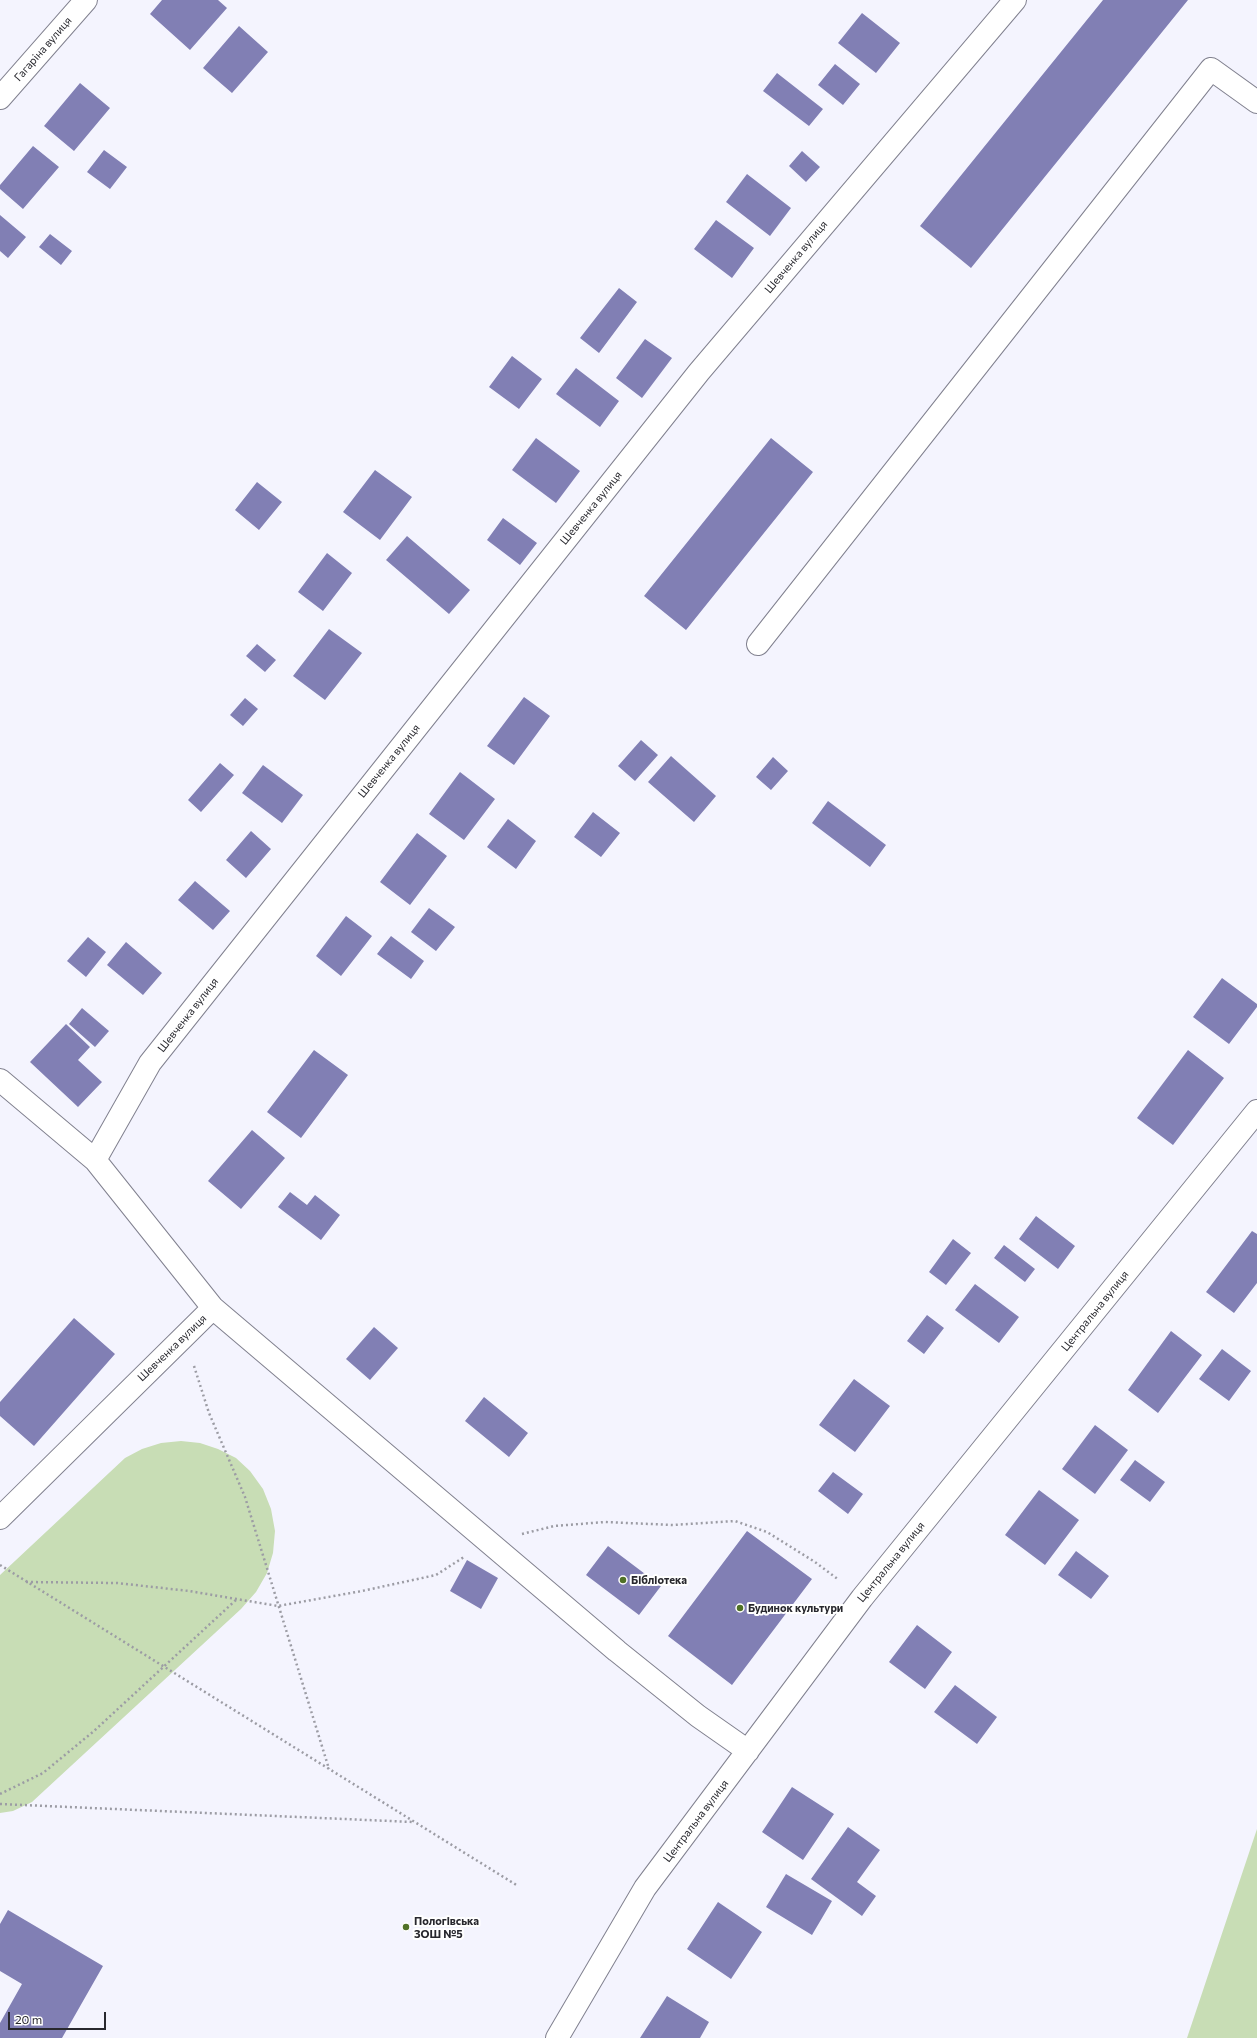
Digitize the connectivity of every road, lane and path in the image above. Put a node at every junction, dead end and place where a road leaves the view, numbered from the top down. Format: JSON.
{"nodes":[{"id":1,"x":86,"y":0,"type":"edge"},
{"id":2,"x":1015,"y":0,"type":"edge"},
{"id":3,"x":0,"y":98,"type":"edge"},
{"id":4,"x":1257,"y":102,"type":"edge"},
{"id":5,"x":758,"y":644,"type":"dead end"},
{"id":6,"x":0,"y":1080,"type":"edge"},
{"id":7,"x":1257,"y":1111,"type":"edge"},
{"id":8,"x":95,"y":1160,"type":"junction"},
{"id":9,"x":213,"y":1308,"type":"junction"},
{"id":10,"x":184,"y":1336,"type":"junction"},
{"id":11,"x":0,"y":1518,"type":"edge"},
{"id":12,"x":488,"y":1542,"type":"junction"},
{"id":13,"x":0,"y":1565,"type":"edge"},
{"id":14,"x":26,"y":1582,"type":"junction"},
{"id":15,"x":862,"y":1598,"type":"junction"},
{"id":16,"x":237,"y":1599,"type":"junction"},
{"id":17,"x":278,"y":1606,"type":"junction"},
{"id":18,"x":164,"y":1667,"type":"junction"},
{"id":19,"x":748,"y":1751,"type":"junction"},
{"id":20,"x":329,"y":1769,"type":"junction"},
{"id":21,"x":0,"y":1794,"type":"edge"},
{"id":22,"x":0,"y":1804,"type":"edge"},
{"id":23,"x":414,"y":1822,"type":"junction"},
{"id":24,"x":518,"y":1886,"type":"dead end"},
{"id":25,"x":557,"y":2038,"type":"edge"}],
"edges":[{"from":1,"to":3,"type":"street","name":"Гагаріна вулиця"},
{"from":2,"to":8,"type":"street","name":"Шевченка вулиця"},
{"from":4,"to":5,"type":"street"},
{"from":6,"to":8,"type":"street"},
{"from":7,"to":15,"type":"street","name":"Центральна вулиця"},
{"from":8,"to":9,"type":"street","name":"Шевченка вулиця"},
{"from":9,"to":10,"type":"street","name":"Шевченка вулиця"},
{"from":9,"to":12,"type":"street"},
{"from":10,"to":11,"type":"street","name":"Шевченка вулиця"},
{"from":10,"to":17,"type":"path"},
{"from":12,"to":15,"type":"path"},
{"from":12,"to":17,"type":"path"},
{"from":12,"to":19,"type":"street"},
{"from":13,"to":14,"type":"path"},
{"from":14,"to":16,"type":"path"},
{"from":14,"to":18,"type":"path"},
{"from":15,"to":19,"type":"street","name":"Центральна вулиця"},
{"from":16,"to":17,"type":"path"},
{"from":16,"to":18,"type":"path"},
{"from":17,"to":20,"type":"path"},
{"from":18,"to":20,"type":"path"},
{"from":18,"to":21,"type":"path"},
{"from":19,"to":25,"type":"street","name":"Центральна вулиця"},
{"from":20,"to":23,"type":"path"},
{"from":22,"to":23,"type":"path"},
{"from":23,"to":24,"type":"path"}]}
